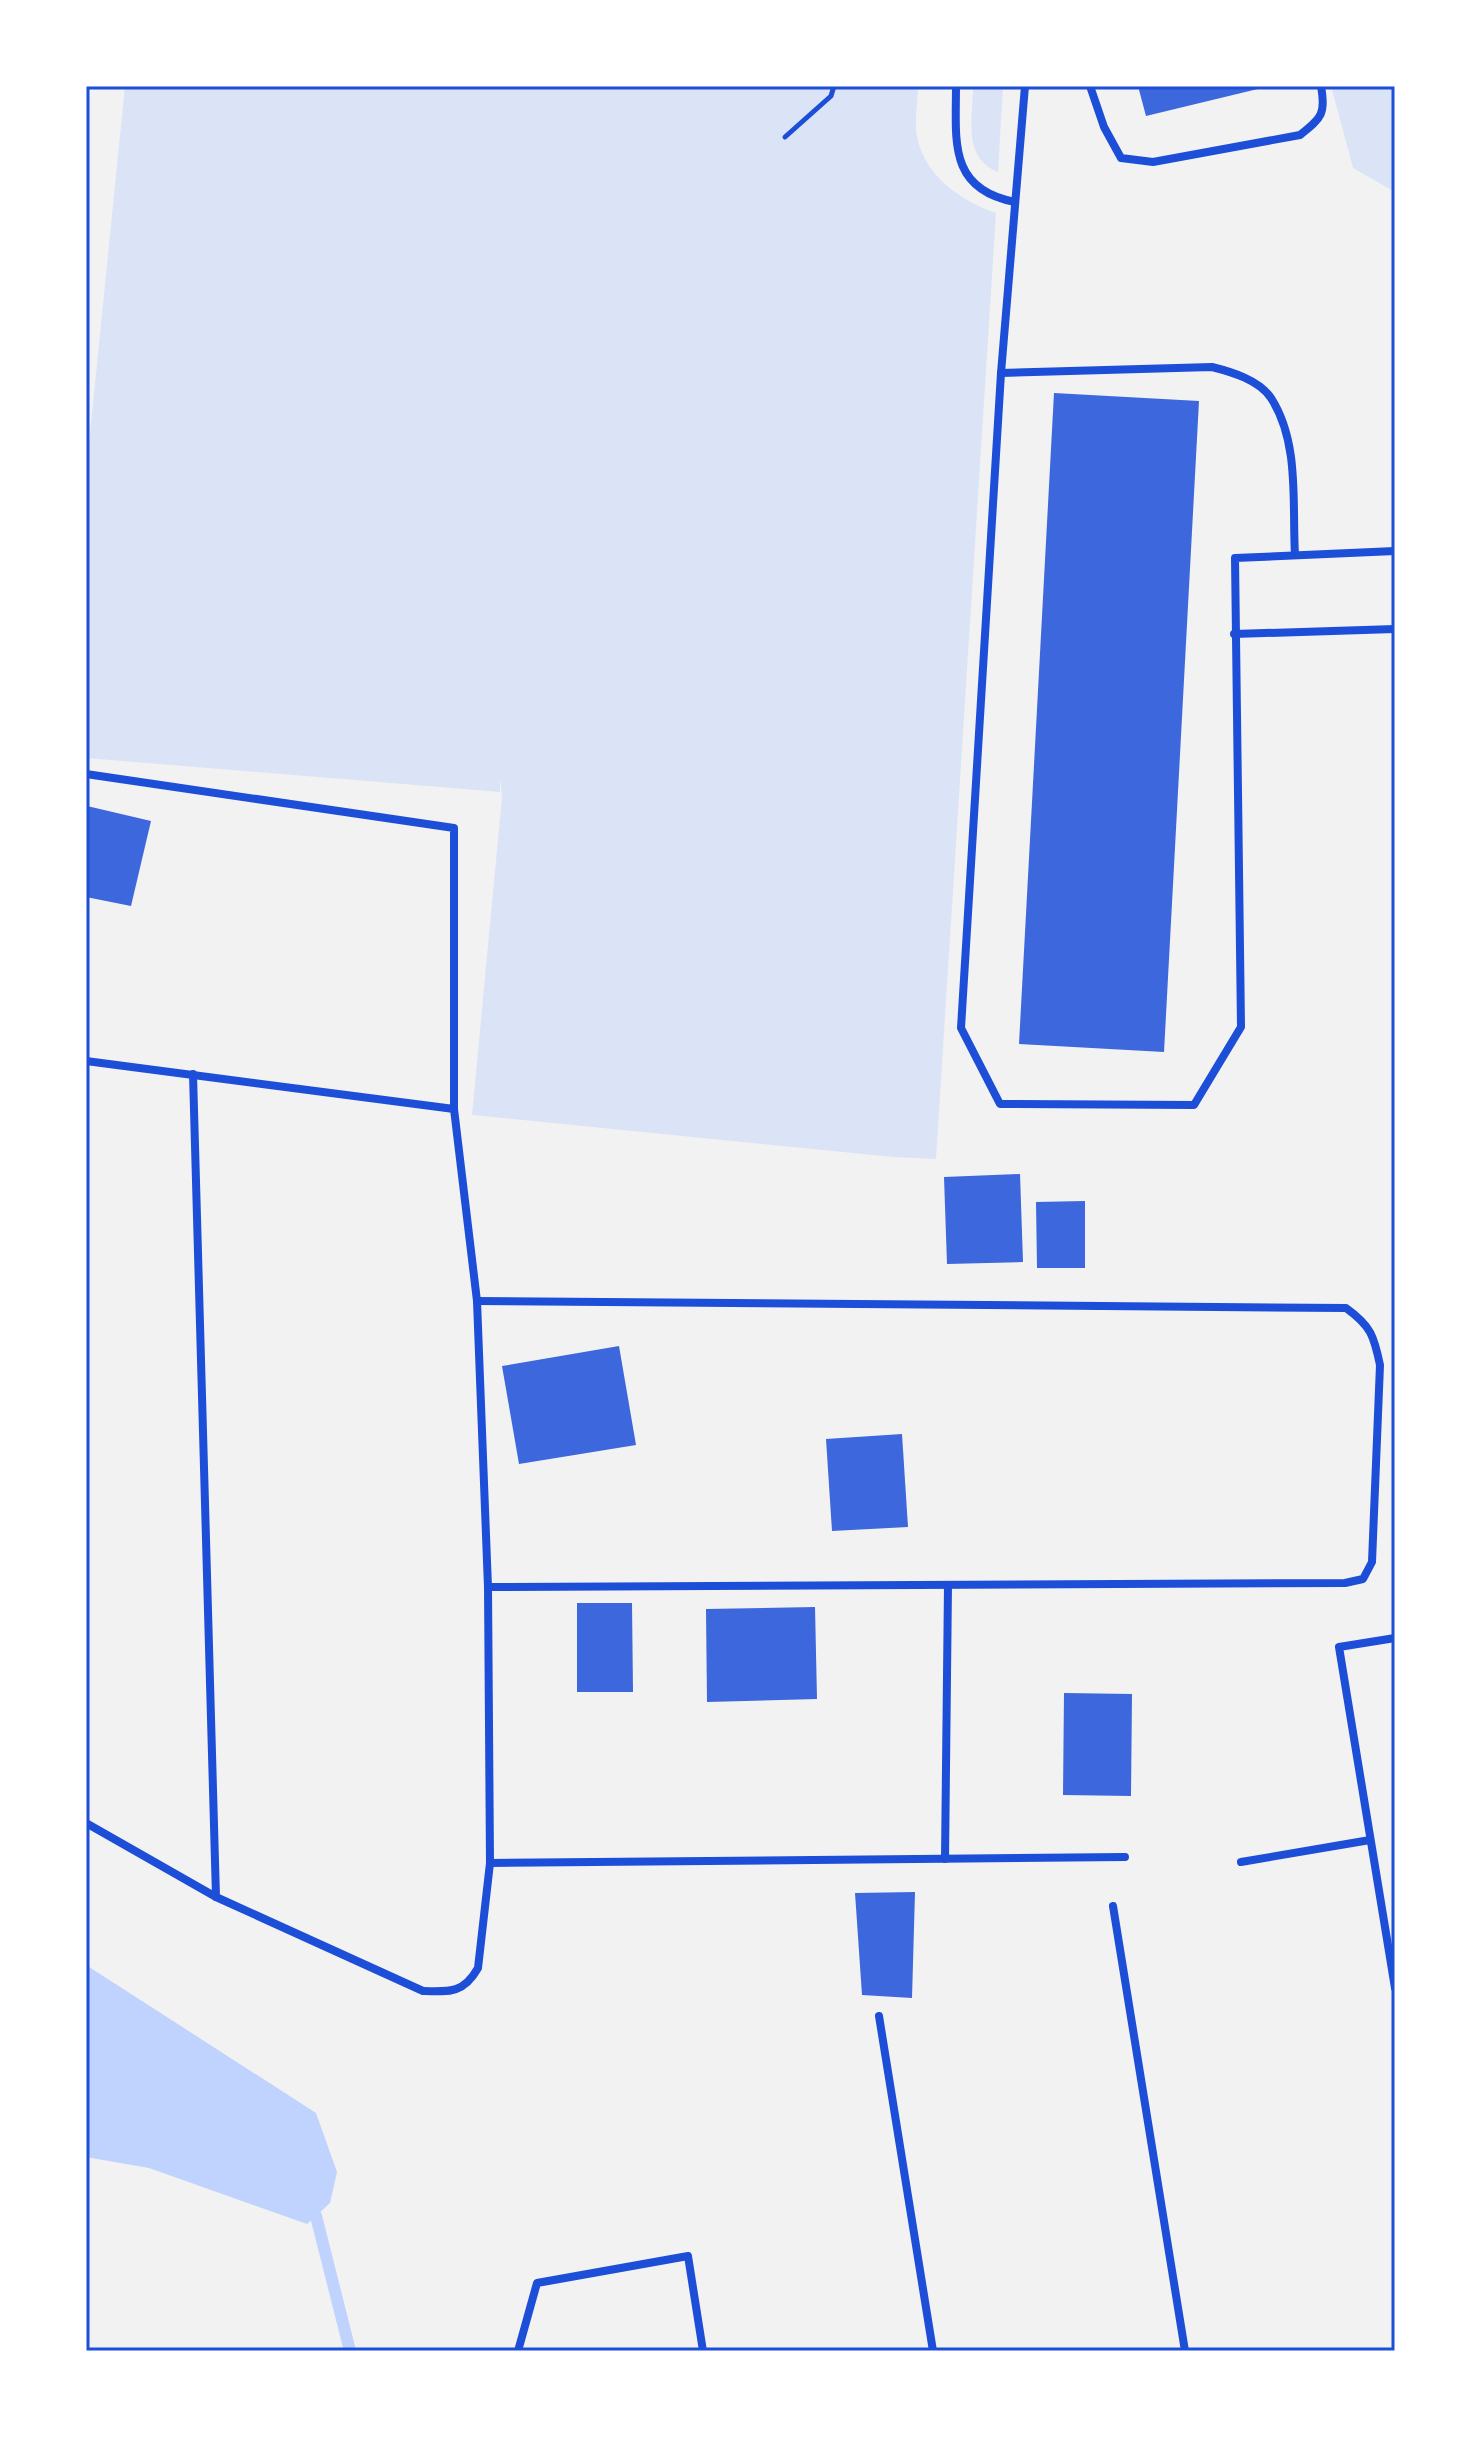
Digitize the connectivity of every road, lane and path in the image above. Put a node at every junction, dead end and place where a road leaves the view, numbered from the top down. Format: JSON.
{"nodes":[{"id":1,"x":834,"y":86,"type":"edge"},
{"id":2,"x":956,"y":86,"type":"edge"},
{"id":3,"x":1025,"y":86,"type":"edge"},
{"id":4,"x":1090,"y":86,"type":"edge"},
{"id":5,"x":1321,"y":86,"type":"edge"},
{"id":6,"x":785,"y":137,"type":"dead end"},
{"id":7,"x":1015,"y":202,"type":"junction"},
{"id":8,"x":1001,"y":373,"type":"junction"},
{"id":9,"x":1395,"y":551,"type":"edge"},
{"id":10,"x":1295,"y":555,"type":"junction"},
{"id":11,"x":1395,"y":629,"type":"edge"},
{"id":12,"x":1234,"y":634,"type":"junction"},
{"id":13,"x":86,"y":774,"type":"edge"},
{"id":14,"x":86,"y":1061,"type":"edge"},
{"id":15,"x":193,"y":1074,"type":"junction"},
{"id":16,"x":454,"y":1109,"type":"junction"},
{"id":17,"x":477,"y":1301,"type":"junction"},
{"id":18,"x":948,"y":1585,"type":"junction"},
{"id":19,"x":488,"y":1587,"type":"junction"},
{"id":20,"x":1395,"y":1638,"type":"edge"},
{"id":21,"x":86,"y":1823,"type":"edge"},
{"id":22,"x":1370,"y":1840,"type":"junction"},
{"id":23,"x":1125,"y":1857,"type":"dead end"},
{"id":24,"x":945,"y":1859,"type":"junction"},
{"id":25,"x":1241,"y":1862,"type":"dead end"},
{"id":26,"x":490,"y":1863,"type":"junction"},
{"id":27,"x":216,"y":1897,"type":"junction"},
{"id":28,"x":1113,"y":1906,"type":"dead end"},
{"id":29,"x":1395,"y":1988,"type":"edge"},
{"id":30,"x":879,"y":2016,"type":"dead end"},
{"id":31,"x":518,"y":2351,"type":"edge"},
{"id":32,"x":703,"y":2351,"type":"edge"},
{"id":33,"x":933,"y":2351,"type":"edge"},
{"id":34,"x":1185,"y":2351,"type":"edge"}],
"edges":[{"from":1,"to":6,"type":"path"},
{"from":2,"to":7,"type":"street"},
{"from":3,"to":7,"type":"street"},
{"from":4,"to":5,"type":"street"},
{"from":7,"to":8,"type":"street"},
{"from":8,"to":10,"type":"street"},
{"from":8,"to":12,"type":"street"},
{"from":9,"to":10,"type":"street"},
{"from":10,"to":12,"type":"street"},
{"from":11,"to":12,"type":"street"},
{"from":13,"to":16,"type":"street"},
{"from":14,"to":15,"type":"street"},
{"from":15,"to":16,"type":"street"},
{"from":15,"to":27,"type":"street"},
{"from":16,"to":17,"type":"street"},
{"from":17,"to":18,"type":"street"},
{"from":17,"to":19,"type":"street"},
{"from":18,"to":19,"type":"street"},
{"from":18,"to":24,"type":"street"},
{"from":19,"to":26,"type":"street"},
{"from":20,"to":22,"type":"street"},
{"from":21,"to":27,"type":"street"},
{"from":22,"to":25,"type":"street"},
{"from":22,"to":29,"type":"street"},
{"from":23,"to":24,"type":"street"},
{"from":24,"to":26,"type":"street"},
{"from":26,"to":27,"type":"street"},
{"from":28,"to":34,"type":"street"},
{"from":30,"to":33,"type":"street"},
{"from":31,"to":32,"type":"street"}]}
